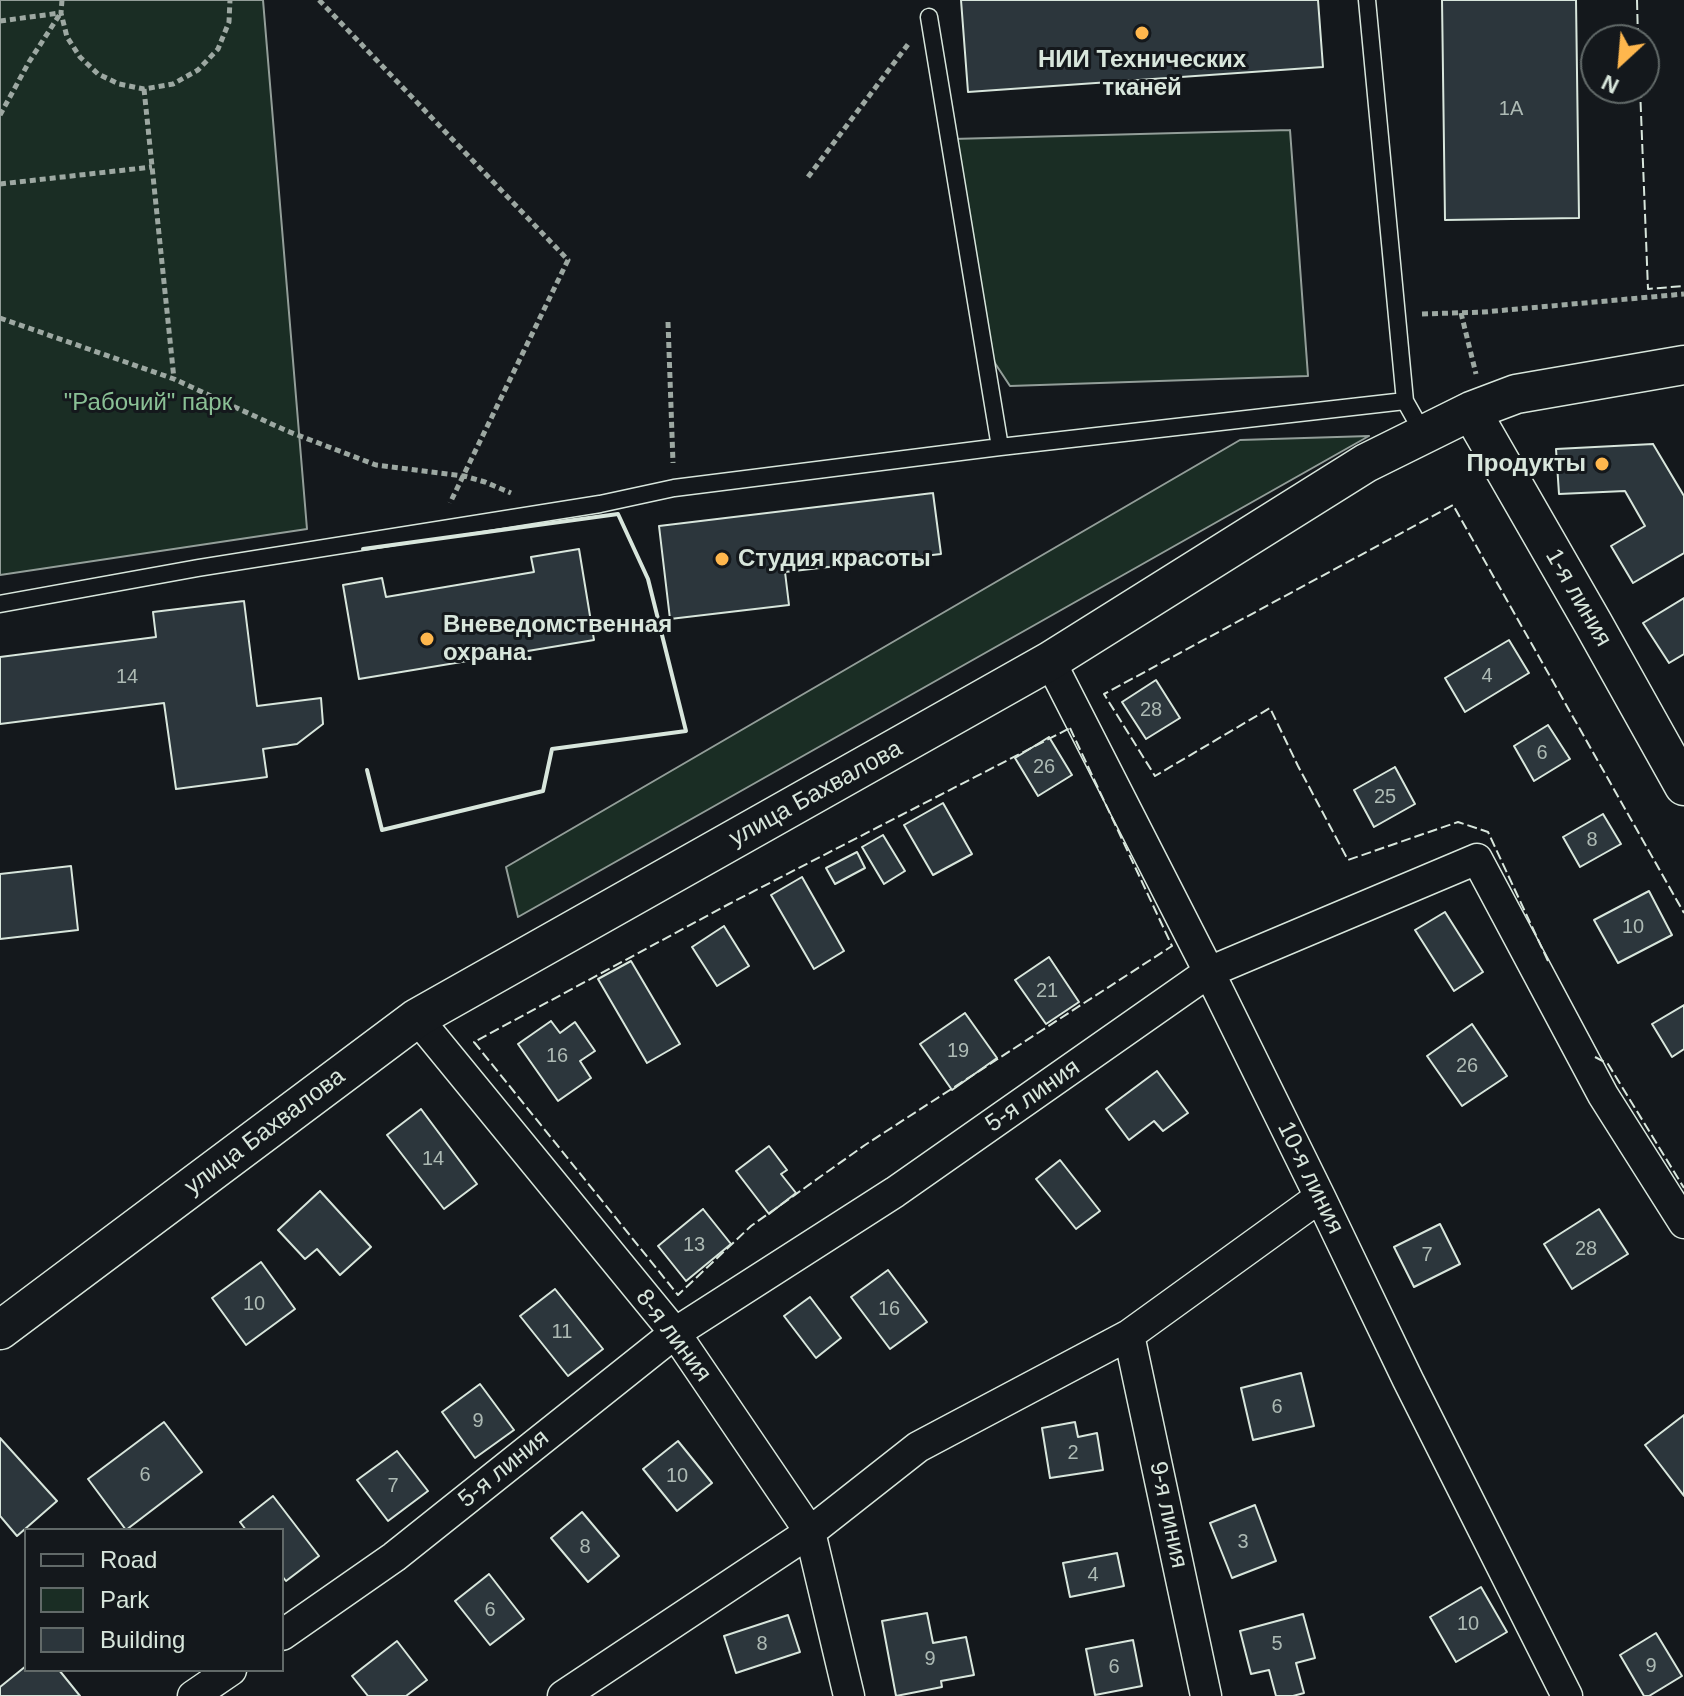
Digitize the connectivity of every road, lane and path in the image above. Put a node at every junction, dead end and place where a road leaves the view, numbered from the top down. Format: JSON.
{"nodes":[{"id":1,"x":62,"y":0,"type":"edge"},
{"id":2,"x":230,"y":0,"type":"edge"},
{"id":3,"x":319,"y":0,"type":"edge"},
{"id":4,"x":1367,"y":0,"type":"edge"},
{"id":5,"x":61,"y":13,"type":"junction"},
{"id":6,"x":929,"y":17,"type":"joint"},
{"id":7,"x":0,"y":21,"type":"edge"},
{"id":8,"x":144,"y":89,"type":"junction"},
{"id":9,"x":0,"y":115,"type":"edge"},
{"id":10,"x":152,"y":167,"type":"junction"},
{"id":11,"x":808,"y":177,"type":"dead end"},
{"id":12,"x":0,"y":184,"type":"edge"},
{"id":13,"x":1684,"y":294,"type":"edge"},
{"id":14,"x":1461,"y":313,"type":"junction"},
{"id":15,"x":1397,"y":315,"type":"junction"},
{"id":16,"x":0,"y":318,"type":"edge"},
{"id":17,"x":668,"y":322,"type":"dead end"},
{"id":18,"x":1684,"y":365,"type":"edge"},
{"id":19,"x":174,"y":379,"type":"junction"},
{"id":20,"x":1480,"y":408,"type":"junction"},
{"id":21,"x":1414,"y":417,"type":"junction"},
{"id":22,"x":1000,"y":447,"type":"junction"},
{"id":23,"x":464,"y":476,"type":"junction"},
{"id":24,"x":674,"y":488,"type":"junction"},
{"id":25,"x":538,"y":514,"type":"junction"},
{"id":26,"x":437,"y":529,"type":"junction"},
{"id":27,"x":0,"y":604,"type":"edge"},
{"id":28,"x":1050,"y":661,"type":"junction"},
{"id":29,"x":1684,"y":786,"type":"edge"},
{"id":30,"x":1209,"y":972,"type":"junction"},
{"id":31,"x":417,"y":1018,"type":"junction"},
{"id":32,"x":1320,"y":1197,"type":"junction"},
{"id":33,"x":1684,"y":1223,"type":"edge"},
{"id":34,"x":0,"y":1330,"type":"edge"},
{"id":35,"x":675,"y":1333,"type":"junction"},
{"id":36,"x":1129,"y":1335,"type":"junction"},
{"id":37,"x":810,"y":1532,"type":"junction"},
{"id":38,"x":284,"y":1634,"type":"edge"},
{"id":39,"x":228,"y":1672,"type":"edge"},
{"id":40,"x":193,"y":1696,"type":"edge"},
{"id":41,"x":563,"y":1696,"type":"edge"},
{"id":42,"x":849,"y":1696,"type":"edge"},
{"id":43,"x":1206,"y":1696,"type":"edge"},
{"id":44,"x":1567,"y":1696,"type":"edge"}],
"edges":[{"from":1,"to":5,"type":"path"},
{"from":2,"to":8,"type":"path"},
{"from":3,"to":23,"type":"path"},
{"from":4,"to":15,"type":"lane"},
{"from":5,"to":7,"type":"path"},
{"from":5,"to":8,"type":"path"},
{"from":5,"to":9,"type":"path"},
{"from":6,"to":11,"type":"path"},
{"from":6,"to":22,"type":"lane"},
{"from":8,"to":10,"type":"path"},
{"from":10,"to":12,"type":"path"},
{"from":10,"to":19,"type":"path"},
{"from":13,"to":14,"type":"path"},
{"from":14,"to":15,"type":"path"},
{"from":14,"to":20,"type":"path"},
{"from":15,"to":21,"type":"lane"},
{"from":16,"to":19,"type":"path"},
{"from":17,"to":24,"type":"path"},
{"from":18,"to":20,"type":"street","name":"улица Бахвалова"},
{"from":19,"to":23,"type":"path"},
{"from":20,"to":21,"type":"street","name":"улица Бахвалова"},
{"from":20,"to":29,"type":"street","name":"1-я линия"},
{"from":21,"to":22,"type":"lane"},
{"from":21,"to":28,"type":"street","name":"улица Бахвалова"},
{"from":22,"to":24,"type":"lane"},
{"from":23,"to":25,"type":"path"},
{"from":23,"to":26,"type":"path"},
{"from":24,"to":25,"type":"lane"},
{"from":25,"to":26,"type":"lane"},
{"from":26,"to":27,"type":"lane"},
{"from":28,"to":30,"type":"street","name":"10-я линия"},
{"from":28,"to":31,"type":"street","name":"улица Бахвалова"},
{"from":30,"to":32,"type":"street","name":"10-я линия"},
{"from":30,"to":33,"type":"street","name":"5-я линия"},
{"from":30,"to":35,"type":"street","name":"5-я линия"},
{"from":31,"to":34,"type":"street","name":"улица Бахвалова"},
{"from":31,"to":35,"type":"street","name":"8-я линия"},
{"from":32,"to":36,"type":"street"},
{"from":32,"to":44,"type":"street","name":"10-я линия"},
{"from":35,"to":37,"type":"street","name":"8-я линия"},
{"from":35,"to":38,"type":"street","name":"5-я линия"},
{"from":36,"to":37,"type":"street"},
{"from":36,"to":43,"type":"street","name":"9-я линия"},
{"from":37,"to":41,"type":"street"},
{"from":37,"to":42,"type":"street","name":"8-я линия"},
{"from":39,"to":40,"type":"street"}]}
